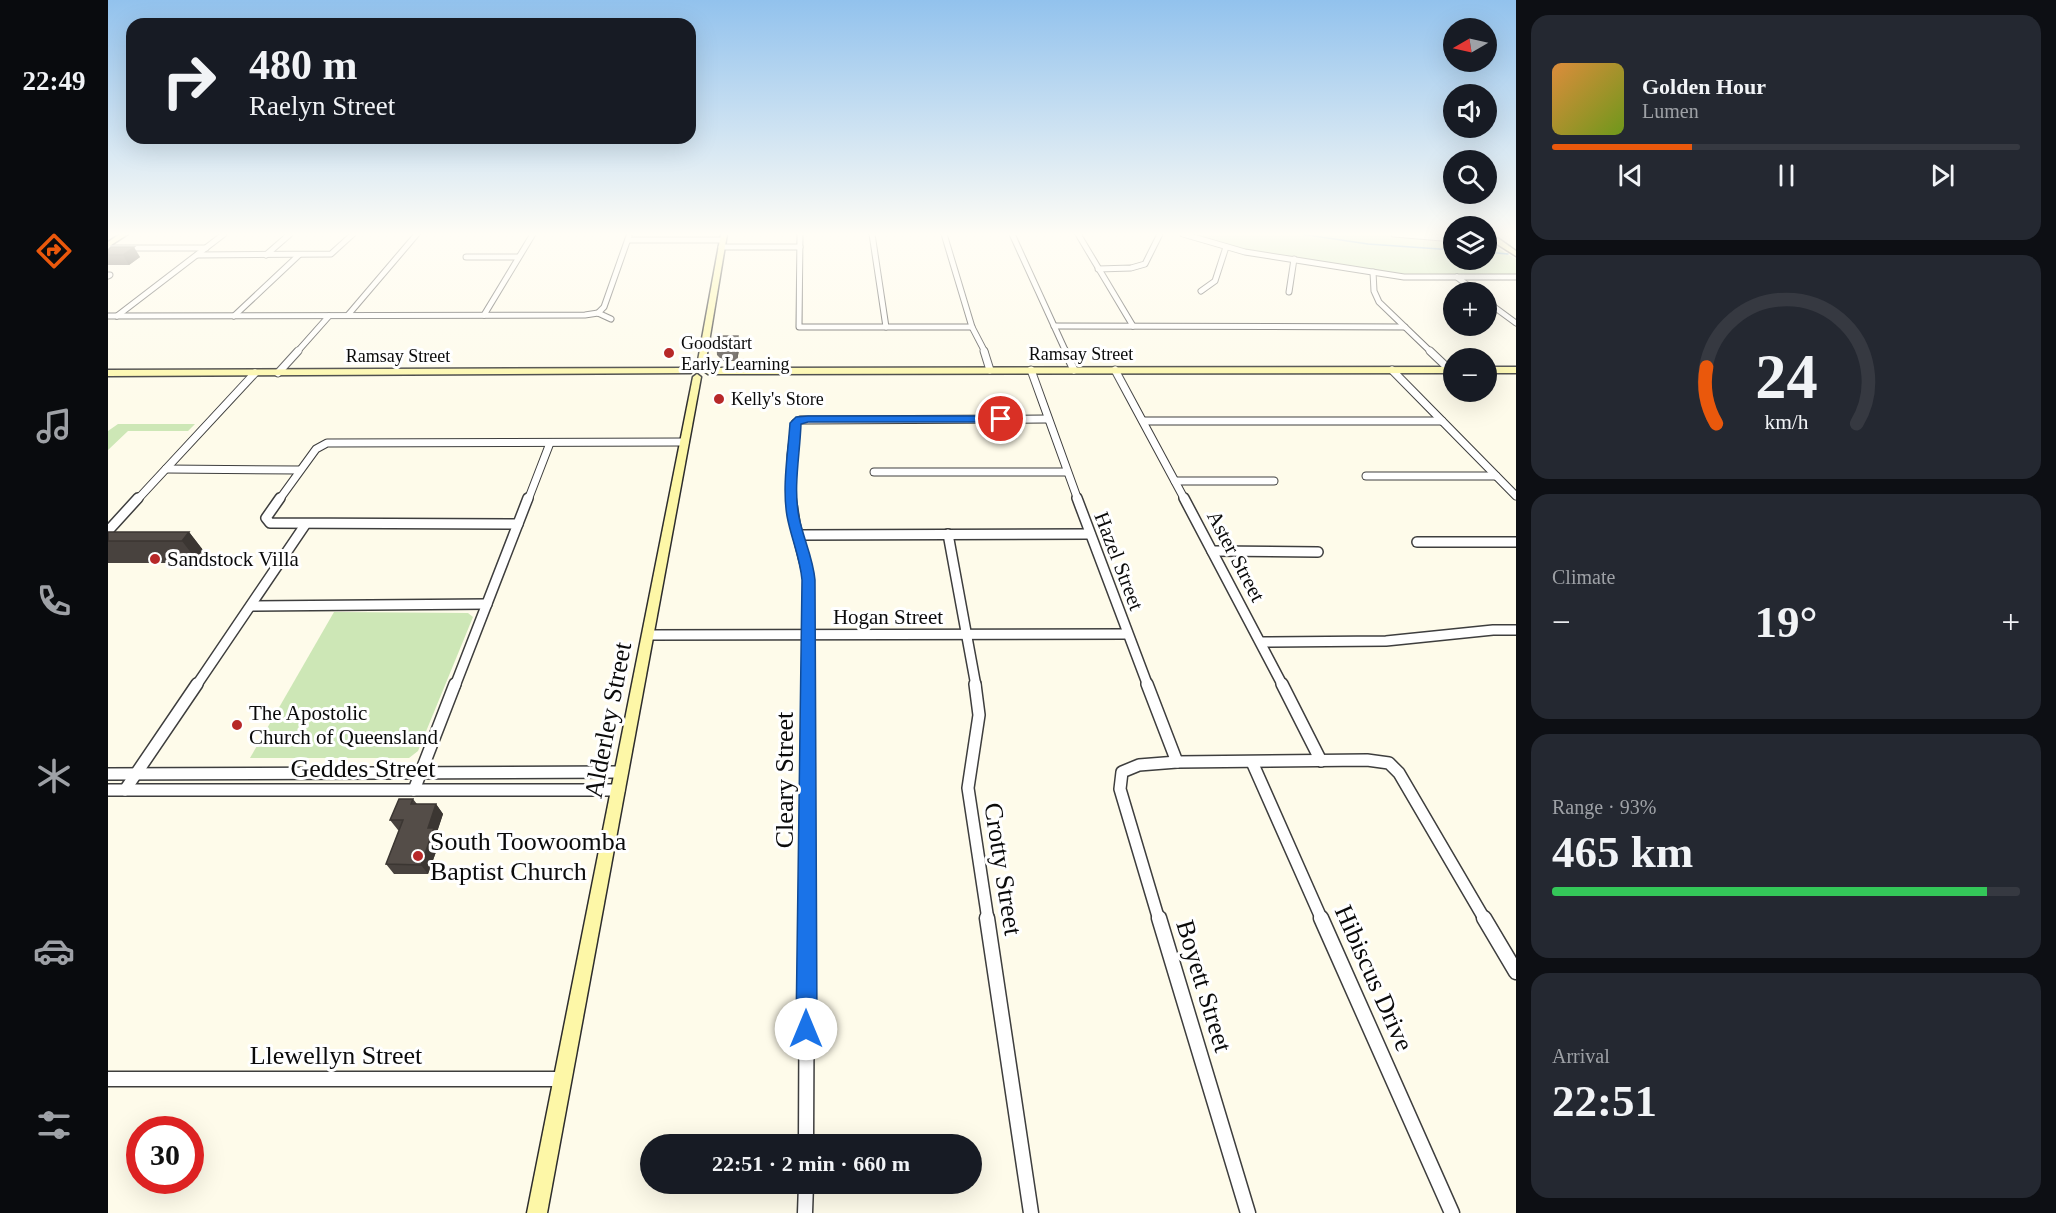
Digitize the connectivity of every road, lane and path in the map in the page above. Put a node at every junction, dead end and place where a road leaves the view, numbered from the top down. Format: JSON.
{"nodes":[{"id":1,"x":150,"y":291,"type":"edge"},
{"id":2,"x":261,"y":291,"type":"edge"},
{"id":3,"x":369,"y":291,"type":"edge"},
{"id":4,"x":498,"y":291,"type":"edge"},
{"id":5,"x":609,"y":291,"type":"edge"},
{"id":6,"x":713,"y":291,"type":"edge"},
{"id":7,"x":798,"y":291,"type":"edge"},
{"id":8,"x":881,"y":291,"type":"edge"},
{"id":9,"x":961,"y":291,"type":"edge"},
{"id":10,"x":1038,"y":291,"type":"edge"},
{"id":11,"x":1111,"y":291,"type":"edge"},
{"id":12,"x":1375,"y":291,"type":"edge"},
{"id":13,"x":1497,"y":309,"type":"edge"},
{"id":14,"x":598,"y":313,"type":"junction"},
{"id":15,"x":348,"y":315,"type":"junction"},
{"id":16,"x":484,"y":315,"type":"junction"},
{"id":17,"x":108,"y":316,"type":"edge"},
{"id":18,"x":117,"y":316,"type":"junction"},
{"id":19,"x":234,"y":316,"type":"junction"},
{"id":20,"x":329,"y":316,"type":"junction"},
{"id":21,"x":611,"y":320,"type":"dead end"},
{"id":22,"x":1516,"y":323,"type":"edge"},
{"id":23,"x":1054,"y":326,"type":"junction"},
{"id":24,"x":1133,"y":326,"type":"junction"},
{"id":25,"x":886,"y":327,"type":"junction"},
{"id":26,"x":972,"y":327,"type":"junction"},
{"id":27,"x":1405,"y":327,"type":"junction"},
{"id":28,"x":1443,"y":362,"type":"edge"},
{"id":29,"x":990,"y":370,"type":"junction"},
{"id":30,"x":1031,"y":370,"type":"junction"},
{"id":31,"x":1074,"y":370,"type":"junction"},
{"id":32,"x":1115,"y":370,"type":"junction"},
{"id":33,"x":1392,"y":370,"type":"junction"},
{"id":34,"x":1443,"y":370,"type":"edge"},
{"id":35,"x":1497,"y":370,"type":"edge"},
{"id":36,"x":1516,"y":370,"type":"edge"},
{"id":37,"x":698,"y":371,"type":"junction"},
{"id":38,"x":108,"y":373,"type":"edge"},
{"id":39,"x":255,"y":373,"type":"junction"},
{"id":40,"x":278,"y":373,"type":"junction"},
{"id":41,"x":1047,"y":419,"type":"junction"},
{"id":42,"x":1143,"y":420,"type":"junction"},
{"id":43,"x":1442,"y":422,"type":"junction"},
{"id":44,"x":685,"y":442,"type":"junction"},
{"id":45,"x":550,"y":443,"type":"junction"},
{"id":46,"x":166,"y":469,"type":"junction"},
{"id":47,"x":300,"y":470,"type":"junction"},
{"id":48,"x":874,"y":472,"type":"dead end"},
{"id":49,"x":1067,"y":472,"type":"junction"},
{"id":50,"x":1366,"y":476,"type":"dead end"},
{"id":51,"x":1496,"y":477,"type":"junction"},
{"id":52,"x":1175,"y":481,"type":"junction"},
{"id":53,"x":1274,"y":481,"type":"dead end"},
{"id":54,"x":1516,"y":496,"type":"edge"},
{"id":55,"x":518,"y":524,"type":"junction"},
{"id":56,"x":305,"y":525,"type":"junction"},
{"id":57,"x":108,"y":531,"type":"edge"},
{"id":58,"x":948,"y":534,"type":"junction"},
{"id":59,"x":1090,"y":534,"type":"junction"},
{"id":60,"x":799,"y":535,"type":"junction"},
{"id":61,"x":1417,"y":542,"type":"dead end"},
{"id":62,"x":1516,"y":542,"type":"edge"},
{"id":63,"x":1212,"y":551,"type":"junction"},
{"id":64,"x":1318,"y":552,"type":"dead end"},
{"id":65,"x":487,"y":604,"type":"junction"},
{"id":66,"x":251,"y":606,"type":"junction"},
{"id":67,"x":1516,"y":630,"type":"edge"},
{"id":68,"x":966,"y":634,"type":"junction"},
{"id":69,"x":1127,"y":634,"type":"junction"},
{"id":70,"x":808,"y":635,"type":"junction"},
{"id":71,"x":649,"y":636,"type":"junction"},
{"id":72,"x":1261,"y":642,"type":"junction"},
{"id":73,"x":1321,"y":760,"type":"junction"},
{"id":74,"x":1177,"y":762,"type":"junction"},
{"id":75,"x":1252,"y":762,"type":"junction"},
{"id":76,"x":421,"y":772,"type":"junction"},
{"id":77,"x":622,"y":772,"type":"junction"},
{"id":78,"x":108,"y":774,"type":"edge"},
{"id":79,"x":136,"y":774,"type":"junction"},
{"id":80,"x":108,"y":790,"type":"edge"},
{"id":81,"x":125,"y":790,"type":"junction"},
{"id":82,"x":414,"y":790,"type":"junction"},
{"id":83,"x":619,"y":790,"type":"junction"},
{"id":84,"x":1516,"y":972,"type":"edge"},
{"id":85,"x":108,"y":1079,"type":"edge"},
{"id":86,"x":563,"y":1079,"type":"junction"},
{"id":87,"x":806,"y":1134,"type":"edge"},
{"id":88,"x":806,"y":1194,"type":"edge"},
{"id":89,"x":537,"y":1213,"type":"edge"},
{"id":90,"x":805,"y":1213,"type":"edge"},
{"id":91,"x":1031,"y":1213,"type":"edge"},
{"id":92,"x":1248,"y":1213,"type":"edge"},
{"id":93,"x":1452,"y":1213,"type":"edge"}],
"edges":[{"from":1,"to":18,"type":"street"},
{"from":2,"to":19,"type":"street"},
{"from":3,"to":15,"type":"street"},
{"from":4,"to":16,"type":"street"},
{"from":5,"to":14,"type":"street"},
{"from":6,"to":37,"type":"street","name":"Alderley Street"},
{"from":7,"to":25,"type":"street"},
{"from":8,"to":25,"type":"street"},
{"from":9,"to":26,"type":"street"},
{"from":10,"to":23,"type":"street"},
{"from":11,"to":24,"type":"street"},
{"from":12,"to":27,"type":"street"},
{"from":13,"to":22,"type":"street"},
{"from":14,"to":16,"type":"street"},
{"from":14,"to":21,"type":"street"},
{"from":15,"to":16,"type":"street"},
{"from":15,"to":20,"type":"street"},
{"from":17,"to":18,"type":"street"},
{"from":18,"to":19,"type":"street"},
{"from":19,"to":20,"type":"street"},
{"from":20,"to":40,"type":"street"},
{"from":23,"to":24,"type":"street"},
{"from":23,"to":31,"type":"street"},
{"from":24,"to":27,"type":"street"},
{"from":25,"to":26,"type":"street"},
{"from":26,"to":29,"type":"street"},
{"from":27,"to":28,"type":"street"},
{"from":29,"to":30,"type":"street","name":"Ramsay Street"},
{"from":29,"to":37,"type":"street","name":"Ramsay Street"},
{"from":30,"to":31,"type":"street","name":"Ramsay Street"},
{"from":30,"to":41,"type":"street","name":"Hazel Street"},
{"from":31,"to":32,"type":"street","name":"Ramsay Street"},
{"from":32,"to":33,"type":"street","name":"Ramsay Street"},
{"from":32,"to":42,"type":"street","name":"Aster Street"},
{"from":33,"to":34,"type":"street","name":"Ramsay Street"},
{"from":33,"to":43,"type":"street"},
{"from":35,"to":36,"type":"street"},
{"from":37,"to":40,"type":"street","name":"Ramsay Street"},
{"from":37,"to":44,"type":"street","name":"Alderley Street"},
{"from":38,"to":39,"type":"street","name":"Ramsay Street"},
{"from":39,"to":40,"type":"street","name":"Ramsay Street"},
{"from":39,"to":46,"type":"street"},
{"from":41,"to":49,"type":"street","name":"Hazel Street"},
{"from":41,"to":60,"type":"street","name":"Cleary Street"},
{"from":42,"to":43,"type":"street"},
{"from":42,"to":52,"type":"street","name":"Aster Street"},
{"from":43,"to":51,"type":"street"},
{"from":44,"to":45,"type":"street"},
{"from":44,"to":71,"type":"street","name":"Alderley Street"},
{"from":45,"to":47,"type":"street"},
{"from":45,"to":55,"type":"street"},
{"from":46,"to":47,"type":"street"},
{"from":46,"to":57,"type":"street"},
{"from":47,"to":56,"type":"street"},
{"from":48,"to":49,"type":"street"},
{"from":49,"to":59,"type":"street","name":"Hazel Street"},
{"from":50,"to":51,"type":"street"},
{"from":51,"to":54,"type":"street"},
{"from":52,"to":53,"type":"street"},
{"from":52,"to":63,"type":"street","name":"Aster Street"},
{"from":55,"to":56,"type":"street"},
{"from":55,"to":65,"type":"street"},
{"from":56,"to":66,"type":"street"},
{"from":58,"to":59,"type":"street"},
{"from":58,"to":60,"type":"street"},
{"from":58,"to":68,"type":"street","name":"Crotty Street"},
{"from":59,"to":69,"type":"street","name":"Hazel Street"},
{"from":60,"to":70,"type":"street","name":"Cleary Street"},
{"from":61,"to":62,"type":"street"},
{"from":63,"to":64,"type":"street"},
{"from":63,"to":72,"type":"street","name":"Aster Street"},
{"from":65,"to":66,"type":"street"},
{"from":65,"to":76,"type":"street"},
{"from":66,"to":79,"type":"street"},
{"from":67,"to":72,"type":"street"},
{"from":68,"to":69,"type":"street","name":"Hogan Street"},
{"from":68,"to":70,"type":"street","name":"Hogan Street"},
{"from":68,"to":91,"type":"street","name":"Crotty Street"},
{"from":69,"to":74,"type":"street","name":"Hazel Street"},
{"from":70,"to":71,"type":"street","name":"Hogan Street"},
{"from":70,"to":87,"type":"street","name":"Cleary Street"},
{"from":71,"to":77,"type":"street","name":"Alderley Street"},
{"from":72,"to":73,"type":"street","name":"Aster Street"},
{"from":73,"to":75,"type":"street"},
{"from":73,"to":84,"type":"street"},
{"from":74,"to":75,"type":"street"},
{"from":74,"to":92,"type":"street","name":"Boyett Street"},
{"from":75,"to":93,"type":"street","name":"Hibiscus Drive"},
{"from":76,"to":77,"type":"street","name":"Geddes Street"},
{"from":76,"to":79,"type":"street","name":"Geddes Street"},
{"from":76,"to":82,"type":"street"},
{"from":77,"to":83,"type":"street","name":"Alderley Street"},
{"from":78,"to":79,"type":"street","name":"Geddes Street"},
{"from":79,"to":81,"type":"street"},
{"from":80,"to":81,"type":"street","name":"Geddes Street"},
{"from":81,"to":82,"type":"street","name":"Geddes Street"},
{"from":82,"to":83,"type":"street","name":"Geddes Street"},
{"from":83,"to":86,"type":"street","name":"Alderley Street"},
{"from":85,"to":86,"type":"street","name":"Llewellyn Street"},
{"from":86,"to":89,"type":"street","name":"Alderley Street"},
{"from":88,"to":90,"type":"street"}]}
